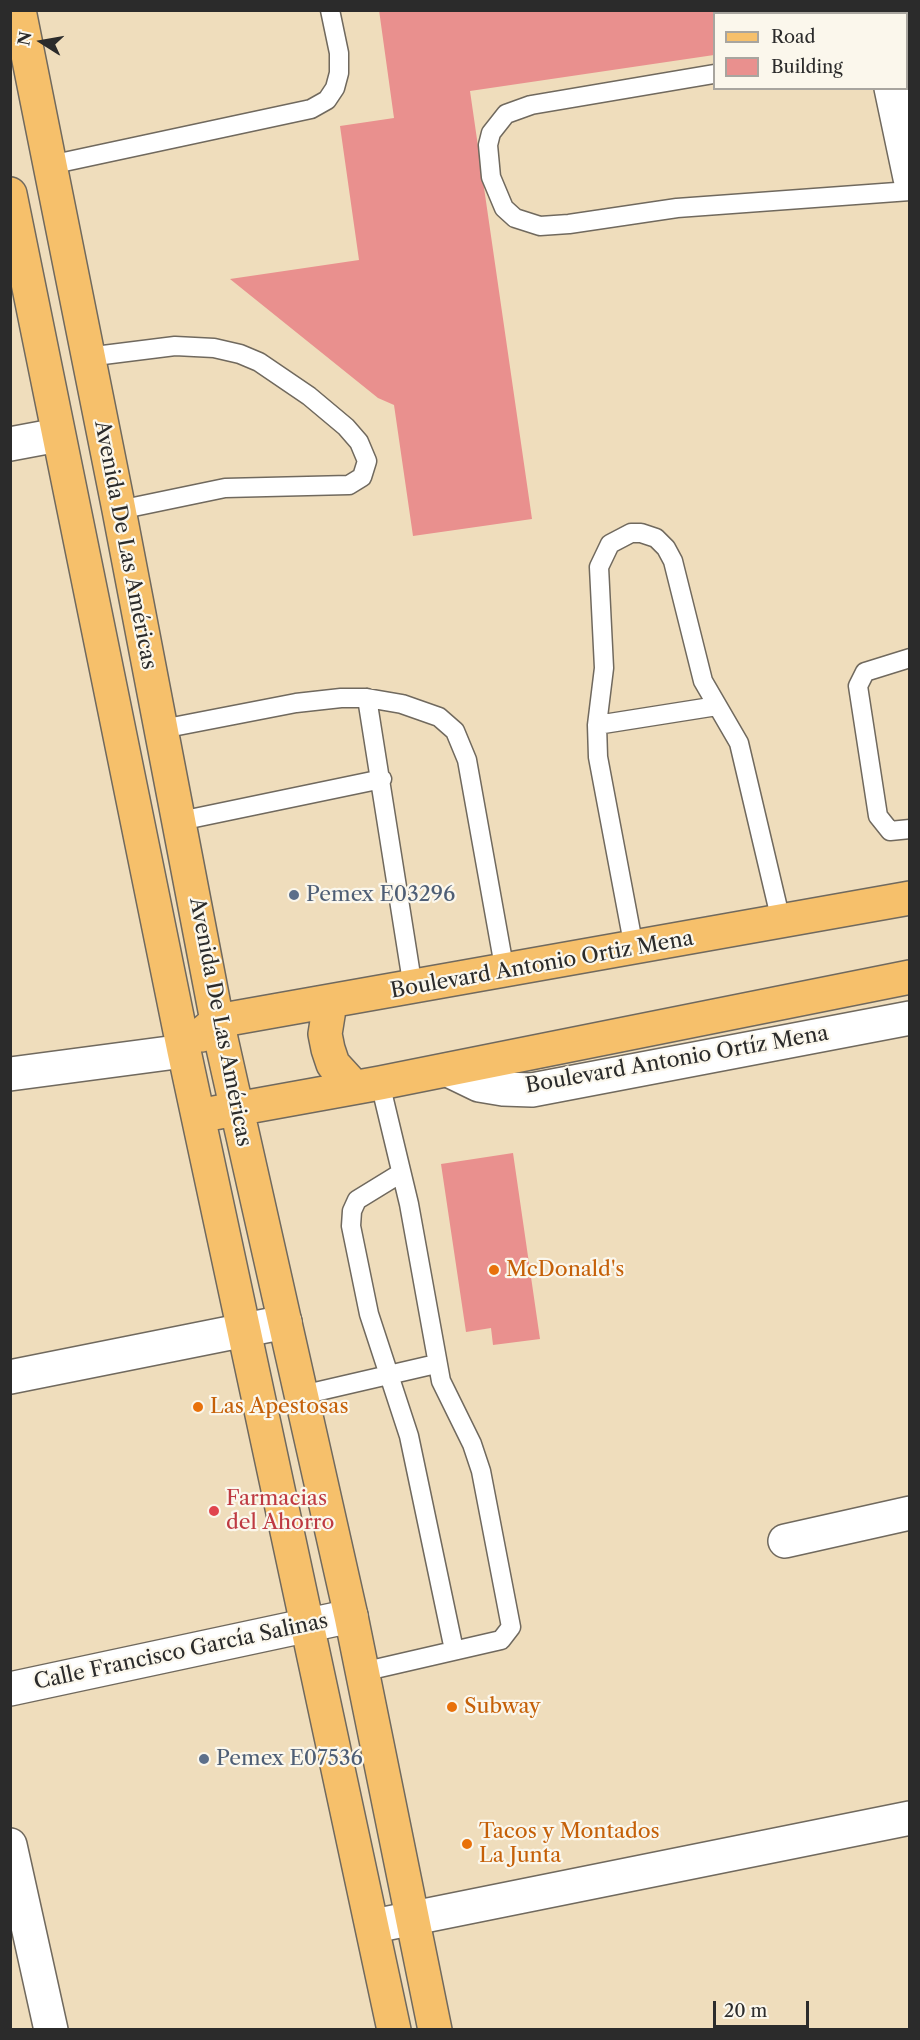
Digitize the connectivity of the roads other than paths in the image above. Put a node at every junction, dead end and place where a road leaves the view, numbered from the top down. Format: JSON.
{"nodes":[{"id":1,"x":19,"y":10,"type":"edge"},
{"id":2,"x":330,"y":10,"type":"edge"},
{"id":3,"x":713,"y":74,"type":"edge"},
{"id":4,"x":891,"y":90,"type":"edge"},
{"id":5,"x":50,"y":165,"type":"junction"},
{"id":6,"x":909,"y":178,"type":"edge"},
{"id":7,"x":909,"y":191,"type":"edge"},
{"id":8,"x":10,"y":194,"type":"edge"},
{"id":9,"x":87,"y":357,"type":"junction"},
{"id":10,"x":58,"y":435,"type":"junction"},
{"id":11,"x":10,"y":444,"type":"edge"},
{"id":12,"x":119,"y":510,"type":"junction"},
{"id":13,"x":909,"y":658,"type":"edge"},
{"id":14,"x":367,"y":698,"type":"junction"},
{"id":15,"x":717,"y":706,"type":"junction"},
{"id":16,"x":597,"y":725,"type":"junction"},
{"id":17,"x":162,"y":729,"type":"junction"},
{"id":18,"x":382,"y":779,"type":"junction"},
{"id":19,"x":180,"y":820,"type":"junction"},
{"id":20,"x":909,"y":829,"type":"edge"},
{"id":21,"x":909,"y":898,"type":"edge"},
{"id":22,"x":781,"y":921,"type":"junction"},
{"id":23,"x":634,"y":948,"type":"junction"},
{"id":24,"x":505,"y":972,"type":"junction"},
{"id":25,"x":909,"y":977,"type":"edge"},
{"id":26,"x":413,"y":988,"type":"junction"},
{"id":27,"x":330,"y":1003,"type":"junction"},
{"id":28,"x":909,"y":1018,"type":"edge"},
{"id":29,"x":217,"y":1021,"type":"junction"},
{"id":30,"x":184,"y":1050,"type":"junction"},
{"id":31,"x":448,"y":1070,"type":"junction"},
{"id":32,"x":10,"y":1074,"type":"edge"},
{"id":33,"x":367,"y":1085,"type":"junction"},
{"id":34,"x":236,"y":1108,"type":"junction"},
{"id":35,"x":200,"y":1115,"type":"junction"},
{"id":36,"x":401,"y":1173,"type":"junction"},
{"id":37,"x":285,"y":1322,"type":"junction"},
{"id":38,"x":244,"y":1330,"type":"junction"},
{"id":39,"x":436,"y":1364,"type":"junction"},
{"id":40,"x":389,"y":1374,"type":"junction"},
{"id":41,"x":10,"y":1377,"type":"edge"},
{"id":42,"x":302,"y":1395,"type":"junction"},
{"id":43,"x":909,"y":1513,"type":"edge"},
{"id":44,"x":785,"y":1541,"type":"dead end"},
{"id":45,"x":351,"y":1616,"type":"junction"},
{"id":46,"x":308,"y":1625,"type":"junction"},
{"id":47,"x":454,"y":1650,"type":"junction"},
{"id":48,"x":362,"y":1672,"type":"junction"},
{"id":49,"x":10,"y":1689,"type":"edge"},
{"id":50,"x":909,"y":1818,"type":"edge"},
{"id":51,"x":10,"y":1845,"type":"edge"},
{"id":52,"x":412,"y":1916,"type":"junction"},
{"id":53,"x":374,"y":1926,"type":"junction"},
{"id":54,"x":51,"y":2030,"type":"edge"},
{"id":55,"x":394,"y":2030,"type":"edge"},
{"id":56,"x":435,"y":2030,"type":"edge"}],
"edges":[{"from":1,"to":5,"type":"main road","name":"Avenida De Las Américas"},
{"from":2,"to":5,"type":"lane"},
{"from":3,"to":7,"type":"lane"},
{"from":4,"to":6,"type":"street"},
{"from":5,"to":9,"type":"main road","name":"Avenida De Las Américas"},
{"from":8,"to":10,"type":"main road","name":"Avenida De Las Américas"},
{"from":9,"to":12,"type":"main road","name":"Avenida De Las Américas"},
{"from":9,"to":12,"type":"lane"},
{"from":10,"to":11,"type":"street"},
{"from":10,"to":30,"type":"main road","name":"Avenida De Las Américas"},
{"from":12,"to":17,"type":"main road","name":"Avenida De Las Américas"},
{"from":13,"to":20,"type":"lane"},
{"from":14,"to":17,"type":"lane"},
{"from":14,"to":18,"type":"lane"},
{"from":14,"to":24,"type":"lane"},
{"from":15,"to":16,"type":"lane"},
{"from":15,"to":16,"type":"lane"},
{"from":15,"to":22,"type":"lane"},
{"from":16,"to":23,"type":"lane"},
{"from":17,"to":19,"type":"main road","name":"Avenida De Las Américas"},
{"from":18,"to":19,"type":"lane"},
{"from":18,"to":26,"type":"lane"},
{"from":19,"to":29,"type":"main road","name":"Avenida De Las Américas"},
{"from":21,"to":22,"type":"main road","name":"Boulevard Antonio Ortiz Mena"},
{"from":22,"to":23,"type":"main road","name":"Boulevard Antonio Ortiz Mena"},
{"from":23,"to":24,"type":"main road","name":"Boulevard Antonio Ortiz Mena"},
{"from":24,"to":26,"type":"main road","name":"Boulevard Antonio Ortiz Mena"},
{"from":25,"to":31,"type":"main road"},
{"from":26,"to":27,"type":"main road","name":"Boulevard Antonio Ortiz Mena"},
{"from":27,"to":29,"type":"main road","name":"Boulevard Antonio Ortiz Mena"},
{"from":27,"to":33,"type":"main road"},
{"from":28,"to":31,"type":"street","name":"Boulevard Antonio Ortíz Mena"},
{"from":29,"to":30,"type":"main road"},
{"from":29,"to":34,"type":"main road","name":"Avenida De Las Américas"},
{"from":30,"to":32,"type":"street"},
{"from":30,"to":35,"type":"main road","name":"Avenida De Las Américas"},
{"from":31,"to":33,"type":"main road"},
{"from":33,"to":34,"type":"main road"},
{"from":33,"to":36,"type":"lane"},
{"from":34,"to":35,"type":"main road"},
{"from":34,"to":37,"type":"main road","name":"Avenida De Las Américas"},
{"from":35,"to":38,"type":"main road","name":"Avenida De Las Américas"},
{"from":36,"to":39,"type":"lane"},
{"from":36,"to":40,"type":"lane"},
{"from":37,"to":38,"type":"street"},
{"from":37,"to":42,"type":"main road","name":"Avenida De Las Américas"},
{"from":38,"to":41,"type":"street"},
{"from":38,"to":46,"type":"main road","name":"Avenida De Las Américas"},
{"from":39,"to":40,"type":"lane"},
{"from":39,"to":47,"type":"lane"},
{"from":40,"to":42,"type":"lane"},
{"from":40,"to":47,"type":"lane"},
{"from":42,"to":45,"type":"main road","name":"Avenida De Las Américas"},
{"from":43,"to":44,"type":"street"},
{"from":45,"to":46,"type":"street","name":"Calle Francisco García Salinas"},
{"from":45,"to":48,"type":"main road","name":"Avenida De Las Américas"},
{"from":46,"to":49,"type":"street","name":"Calle Francisco García Salinas"},
{"from":46,"to":53,"type":"main road","name":"Avenida De Las Américas"},
{"from":47,"to":48,"type":"lane"},
{"from":48,"to":52,"type":"main road","name":"Avenida De Las Américas"},
{"from":50,"to":52,"type":"street"},
{"from":51,"to":54,"type":"street"},
{"from":52,"to":53,"type":"street"},
{"from":52,"to":56,"type":"main road","name":"Avenida De Las Américas"},
{"from":53,"to":55,"type":"main road","name":"Avenida De Las Américas"}]}
